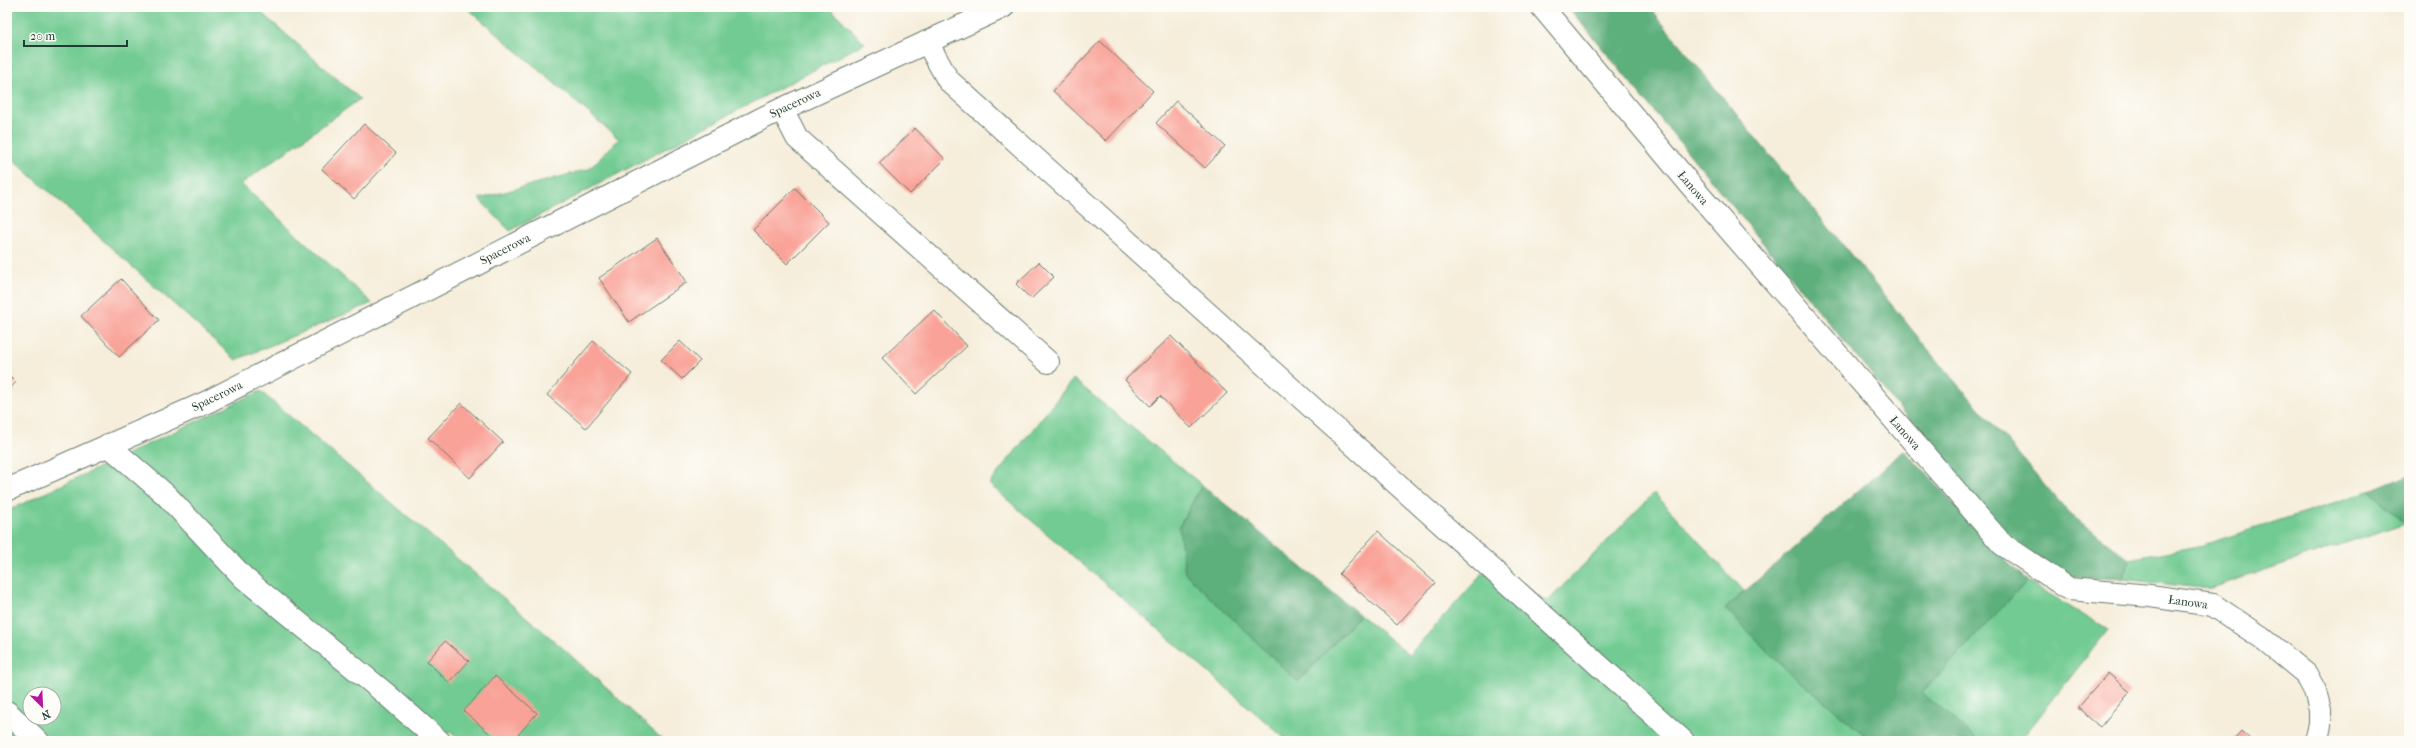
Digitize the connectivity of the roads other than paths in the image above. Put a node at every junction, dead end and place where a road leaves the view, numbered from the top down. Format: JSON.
{"nodes":[{"id":1,"x":1003,"y":7,"type":"edge"},
{"id":2,"x":1542,"y":7,"type":"edge"},
{"id":3,"x":927,"y":42,"type":"junction"},
{"id":4,"x":782,"y":109,"type":"junction"},
{"id":5,"x":1048,"y":362,"type":"dead end"},
{"id":6,"x":108,"y":446,"type":"junction"},
{"id":7,"x":7,"y":490,"type":"edge"},
{"id":8,"x":7,"y":712,"type":"edge"},
{"id":9,"x":38,"y":741,"type":"edge"},
{"id":10,"x":440,"y":741,"type":"edge"},
{"id":11,"x":1683,"y":741,"type":"edge"},
{"id":12,"x":2316,"y":741,"type":"edge"}],
"edges":[{"from":1,"to":3,"type":"street","name":"Spacerowa"},
{"from":2,"to":12,"type":"street","name":"Łanowa"},
{"from":3,"to":4,"type":"street","name":"Spacerowa"},
{"from":3,"to":11,"type":"street"},
{"from":4,"to":5,"type":"street"},
{"from":4,"to":6,"type":"street","name":"Spacerowa"},
{"from":6,"to":7,"type":"street","name":"Spacerowa"},
{"from":6,"to":10,"type":"street"},
{"from":8,"to":9,"type":"street"}]}
